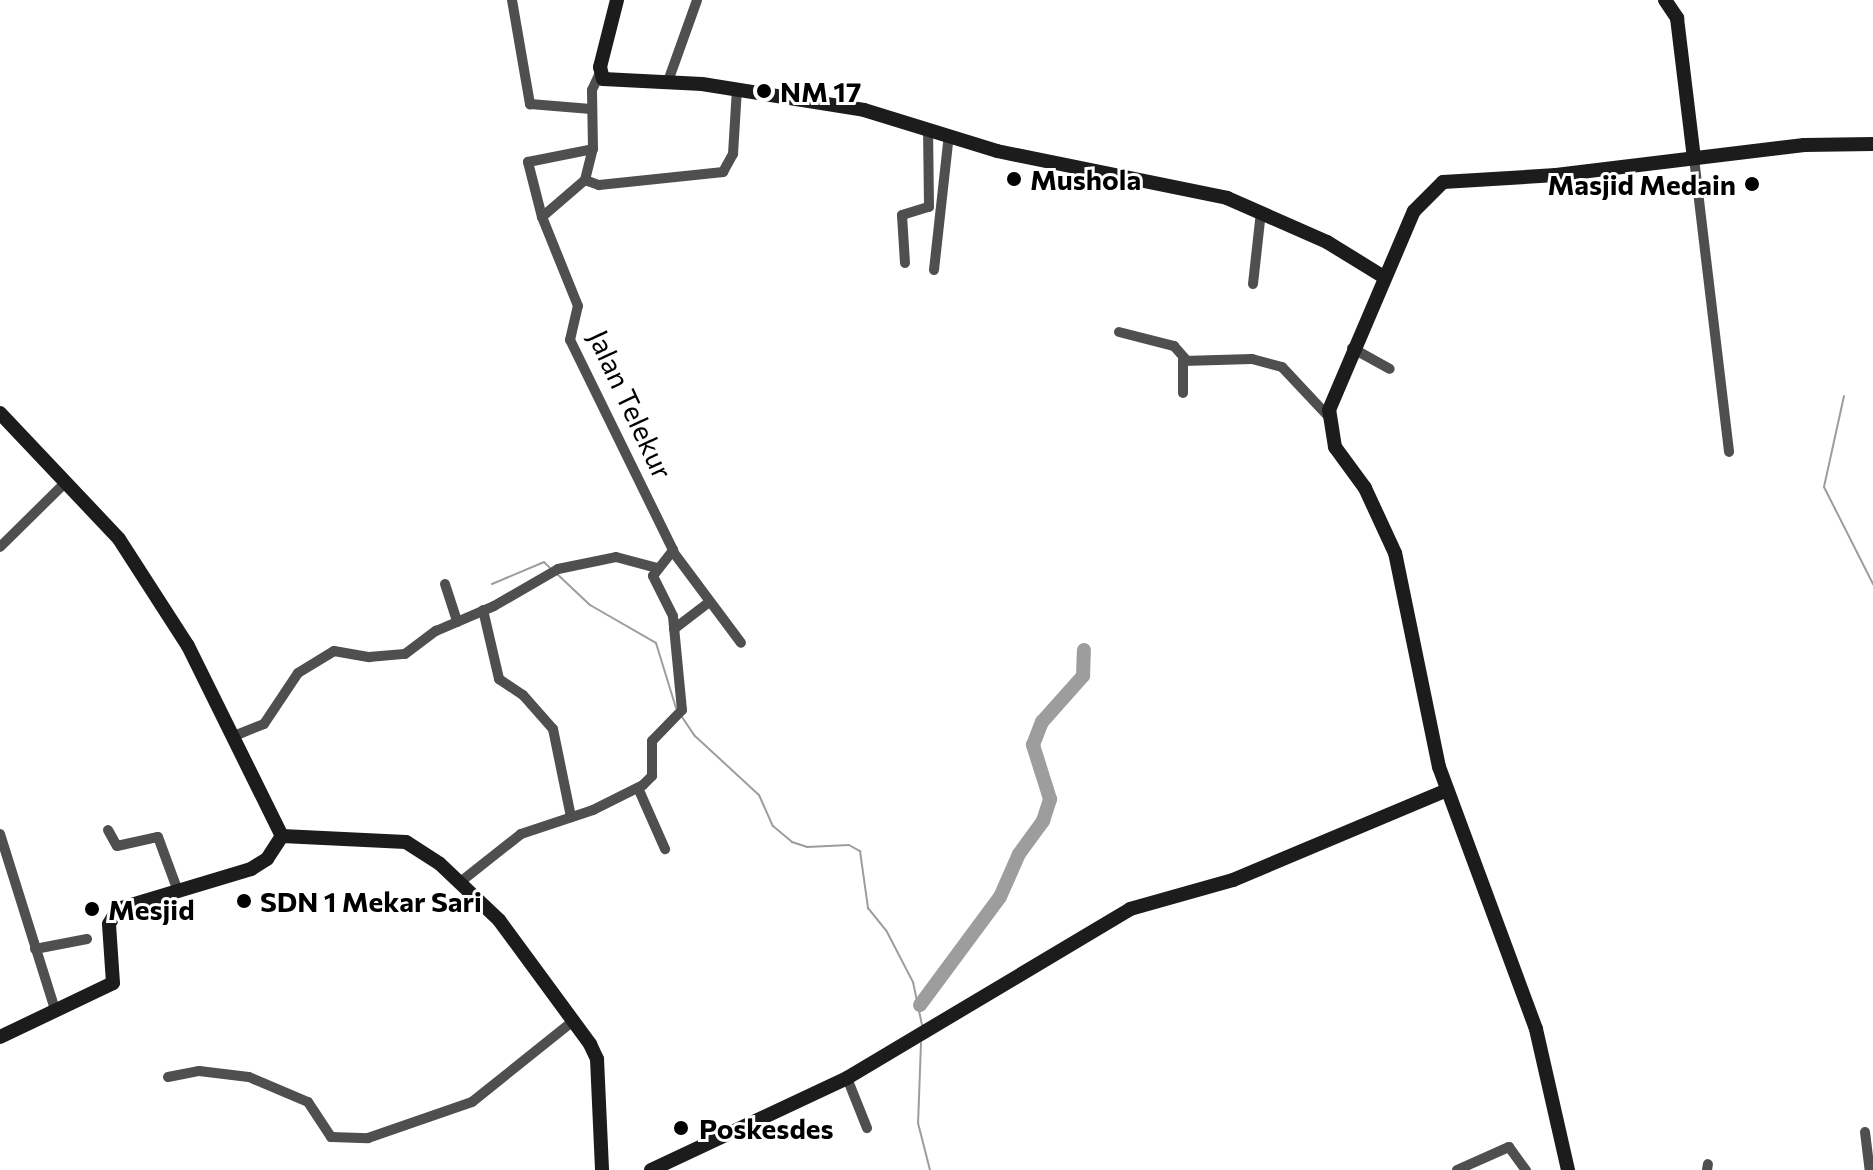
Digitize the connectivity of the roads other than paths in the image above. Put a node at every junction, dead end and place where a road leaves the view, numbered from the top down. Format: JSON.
{"nodes":[{"id":1,"x":512,"y":0,"type":"edge"},
{"id":2,"x":617,"y":0,"type":"edge"},
{"id":3,"x":697,"y":0,"type":"edge"},
{"id":4,"x":1665,"y":0,"type":"edge"},
{"id":5,"x":599,"y":75,"type":"junction"},
{"id":6,"x":667,"y":84,"type":"junction"},
{"id":7,"x":737,"y":89,"type":"junction"},
{"id":8,"x":591,"y":109,"type":"junction"},
{"id":9,"x":928,"y":129,"type":"junction"},
{"id":10,"x":949,"y":135,"type":"junction"},
{"id":11,"x":1873,"y":144,"type":"edge"},
{"id":12,"x":593,"y":149,"type":"junction"},
{"id":13,"x":1694,"y":158,"type":"junction"},
{"id":14,"x":585,"y":180,"type":"junction"},
{"id":15,"x":1261,"y":212,"type":"junction"},
{"id":16,"x":542,"y":217,"type":"junction"},
{"id":17,"x":905,"y":263,"type":"dead end"},
{"id":18,"x":934,"y":270,"type":"dead end"},
{"id":19,"x":1384,"y":277,"type":"junction"},
{"id":20,"x":1253,"y":284,"type":"dead end"},
{"id":21,"x":1119,"y":332,"type":"dead end"},
{"id":22,"x":1352,"y":348,"type":"junction"},
{"id":23,"x":1186,"y":360,"type":"junction"},
{"id":24,"x":1390,"y":369,"type":"dead end"},
{"id":25,"x":1183,"y":393,"type":"dead end"},
{"id":26,"x":0,"y":413,"type":"edge"},
{"id":27,"x":1328,"y":416,"type":"junction"},
{"id":28,"x":1729,"y":452,"type":"dead end"},
{"id":29,"x":65,"y":483,"type":"junction"},
{"id":30,"x":0,"y":547,"type":"edge"},
{"id":31,"x":674,"y":553,"type":"junction"},
{"id":32,"x":655,"y":574,"type":"junction"},
{"id":33,"x":445,"y":584,"type":"dead end"},
{"id":34,"x":708,"y":603,"type":"junction"},
{"id":35,"x":483,"y":610,"type":"junction"},
{"id":36,"x":457,"y":622,"type":"junction"},
{"id":37,"x":674,"y":629,"type":"junction"},
{"id":38,"x":741,"y":643,"type":"dead end"},
{"id":39,"x":234,"y":736,"type":"junction"},
{"id":40,"x":638,"y":788,"type":"junction"},
{"id":41,"x":1447,"y":790,"type":"junction"},
{"id":42,"x":571,"y":817,"type":"junction"},
{"id":43,"x":108,"y":830,"type":"dead end"},
{"id":44,"x":0,"y":834,"type":"edge"},
{"id":45,"x":282,"y":836,"type":"junction"},
{"id":46,"x":665,"y":849,"type":"dead end"},
{"id":47,"x":459,"y":883,"type":"junction"},
{"id":48,"x":178,"y":891,"type":"junction"},
{"id":49,"x":87,"y":939,"type":"dead end"},
{"id":50,"x":35,"y":949,"type":"junction"},
{"id":51,"x":55,"y":1010,"type":"junction"},
{"id":52,"x":573,"y":1021,"type":"junction"},
{"id":53,"x":0,"y":1037,"type":"edge"},
{"id":54,"x":168,"y":1077,"type":"dead end"},
{"id":55,"x":847,"y":1078,"type":"junction"},
{"id":56,"x":867,"y":1128,"type":"dead end"},
{"id":57,"x":1865,"y":1132,"type":"dead end"},
{"id":58,"x":1870,"y":1150,"type":"edge"},
{"id":59,"x":658,"y":1169,"type":"edge"},
{"id":60,"x":602,"y":1170,"type":"edge"},
{"id":61,"x":1457,"y":1170,"type":"edge"},
{"id":62,"x":1526,"y":1170,"type":"edge"},
{"id":63,"x":1568,"y":1170,"type":"edge"},
{"id":64,"x":1870,"y":1170,"type":"edge"}],
"edges":[{"from":1,"to":8,"type":"street"},
{"from":2,"to":5,"type":"street"},
{"from":3,"to":6,"type":"street"},
{"from":4,"to":13,"type":"street"},
{"from":5,"to":6,"type":"street"},
{"from":5,"to":8,"type":"street"},
{"from":6,"to":7,"type":"street"},
{"from":7,"to":9,"type":"street"},
{"from":7,"to":14,"type":"street"},
{"from":8,"to":12,"type":"street"},
{"from":9,"to":10,"type":"street"},
{"from":9,"to":17,"type":"street"},
{"from":10,"to":15,"type":"street"},
{"from":10,"to":18,"type":"street"},
{"from":11,"to":13,"type":"street"},
{"from":12,"to":14,"type":"street"},
{"from":12,"to":16,"type":"street","name":"Jalan Telekur"},
{"from":13,"to":19,"type":"street"},
{"from":13,"to":28,"type":"street"},
{"from":14,"to":16,"type":"street"},
{"from":15,"to":19,"type":"street"},
{"from":15,"to":20,"type":"street"},
{"from":16,"to":31,"type":"street","name":"Jalan Telekur"},
{"from":19,"to":22,"type":"street"},
{"from":21,"to":23,"type":"street"},
{"from":22,"to":24,"type":"street"},
{"from":22,"to":27,"type":"street"},
{"from":23,"to":25,"type":"street"},
{"from":23,"to":27,"type":"street"},
{"from":26,"to":29,"type":"street"},
{"from":27,"to":41,"type":"street"},
{"from":29,"to":30,"type":"street"},
{"from":29,"to":39,"type":"street"},
{"from":31,"to":32,"type":"street"},
{"from":31,"to":34,"type":"street","name":"Jalan Telekur"},
{"from":32,"to":35,"type":"street"},
{"from":32,"to":37,"type":"street"},
{"from":33,"to":36,"type":"street"},
{"from":34,"to":37,"type":"street"},
{"from":34,"to":38,"type":"street","name":"Jalan Telekur"},
{"from":35,"to":36,"type":"street"},
{"from":35,"to":42,"type":"street"},
{"from":36,"to":39,"type":"street"},
{"from":37,"to":40,"type":"street"},
{"from":39,"to":45,"type":"street"},
{"from":40,"to":42,"type":"street"},
{"from":40,"to":46,"type":"street"},
{"from":41,"to":55,"type":"street"},
{"from":41,"to":63,"type":"street"},
{"from":42,"to":47,"type":"street"},
{"from":43,"to":48,"type":"street"},
{"from":44,"to":50,"type":"street"},
{"from":45,"to":47,"type":"street"},
{"from":45,"to":48,"type":"street"},
{"from":47,"to":52,"type":"street"},
{"from":48,"to":51,"type":"street"},
{"from":49,"to":50,"type":"street"},
{"from":50,"to":51,"type":"street"},
{"from":51,"to":53,"type":"street"},
{"from":52,"to":54,"type":"street"},
{"from":52,"to":60,"type":"street"},
{"from":55,"to":56,"type":"street"},
{"from":55,"to":59,"type":"street"},
{"from":57,"to":58,"type":"street"},
{"from":58,"to":64,"type":"street"},
{"from":61,"to":62,"type":"street"}]}
